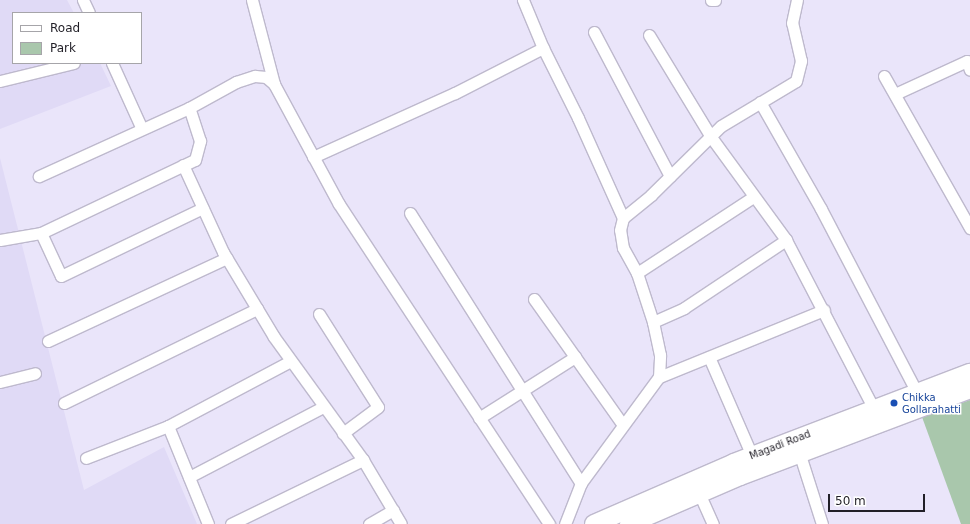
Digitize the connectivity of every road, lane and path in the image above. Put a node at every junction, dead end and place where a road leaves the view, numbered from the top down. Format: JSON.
{"nodes":[{"id":1,"x":84,"y":0,"type":"edge"},
{"id":2,"x":252,"y":0,"type":"edge"},
{"id":3,"x":523,"y":0,"type":"edge"},
{"id":4,"x":711,"y":0,"type":"edge"},
{"id":5,"x":715,"y":0,"type":"edge"},
{"id":6,"x":797,"y":0,"type":"edge"},
{"id":7,"x":89,"y":12,"type":"edge"},
{"id":8,"x":594,"y":32,"type":"dead end"},
{"id":9,"x":649,"y":35,"type":"dead end"},
{"id":10,"x":543,"y":48,"type":"junction"},
{"id":11,"x":70,"y":64,"type":"edge"},
{"id":12,"x":112,"y":64,"type":"edge"},
{"id":13,"x":970,"y":70,"type":"edge"},
{"id":14,"x":884,"y":76,"type":"dead end"},
{"id":15,"x":0,"y":81,"type":"edge"},
{"id":16,"x":274,"y":84,"type":"junction"},
{"id":17,"x":895,"y":94,"type":"junction"},
{"id":18,"x":760,"y":102,"type":"junction"},
{"id":19,"x":189,"y":108,"type":"junction"},
{"id":20,"x":142,"y":129,"type":"junction"},
{"id":21,"x":711,"y":137,"type":"junction"},
{"id":22,"x":313,"y":157,"type":"junction"},
{"id":23,"x":183,"y":165,"type":"junction"},
{"id":24,"x":39,"y":176,"type":"dead end"},
{"id":25,"x":670,"y":176,"type":"junction"},
{"id":26,"x":753,"y":197,"type":"junction"},
{"id":27,"x":203,"y":208,"type":"junction"},
{"id":28,"x":410,"y":213,"type":"dead end"},
{"id":29,"x":623,"y":218,"type":"junction"},
{"id":30,"x":970,"y":228,"type":"edge"},
{"id":31,"x":41,"y":233,"type":"junction"},
{"id":32,"x":0,"y":240,"type":"edge"},
{"id":33,"x":786,"y":240,"type":"junction"},
{"id":34,"x":227,"y":258,"type":"junction"},
{"id":35,"x":637,"y":273,"type":"junction"},
{"id":36,"x":534,"y":299,"type":"dead end"},
{"id":37,"x":257,"y":308,"type":"junction"},
{"id":38,"x":824,"y":310,"type":"junction"},
{"id":39,"x":319,"y":314,"type":"dead end"},
{"id":40,"x":653,"y":322,"type":"junction"},
{"id":41,"x":48,"y":341,"type":"dead end"},
{"id":42,"x":575,"y":357,"type":"junction"},
{"id":43,"x":709,"y":357,"type":"junction"},
{"id":44,"x":291,"y":362,"type":"junction"},
{"id":45,"x":35,"y":373,"type":"dead end"},
{"id":46,"x":970,"y":373,"type":"edge"},
{"id":47,"x":659,"y":377,"type":"junction"},
{"id":48,"x":0,"y":382,"type":"edge"},
{"id":49,"x":970,"y":389,"type":"edge"},
{"id":50,"x":522,"y":390,"type":"junction"},
{"id":51,"x":918,"y":393,"type":"junction"},
{"id":52,"x":64,"y":403,"type":"dead end"},
{"id":53,"x":323,"y":407,"type":"junction"},
{"id":54,"x":874,"y":409,"type":"junction"},
{"id":55,"x":479,"y":418,"type":"junction"},
{"id":56,"x":624,"y":425,"type":"junction"},
{"id":57,"x":168,"y":426,"type":"junction"},
{"id":58,"x":343,"y":432,"type":"junction"},
{"id":59,"x":799,"y":452,"type":"junction"},
{"id":60,"x":752,"y":456,"type":"junction"},
{"id":61,"x":86,"y":458,"type":"dead end"},
{"id":62,"x":363,"y":460,"type":"junction"},
{"id":63,"x":189,"y":477,"type":"junction"},
{"id":64,"x":581,"y":483,"type":"junction"},
{"id":65,"x":699,"y":493,"type":"junction"},
{"id":66,"x":393,"y":510,"type":"junction"},
{"id":67,"x":208,"y":524,"type":"edge"},
{"id":68,"x":231,"y":524,"type":"edge"},
{"id":69,"x":369,"y":524,"type":"edge"},
{"id":70,"x":401,"y":524,"type":"edge"},
{"id":71,"x":549,"y":524,"type":"edge"},
{"id":72,"x":565,"y":524,"type":"edge"},
{"id":73,"x":594,"y":524,"type":"edge"},
{"id":74,"x":629,"y":524,"type":"edge"},
{"id":75,"x":713,"y":524,"type":"edge"},
{"id":76,"x":822,"y":524,"type":"edge"}],
"edges":[{"from":1,"to":7,"type":"street"},
{"from":2,"to":16,"type":"street"},
{"from":3,"to":10,"type":"street"},
{"from":4,"to":5,"type":"street"},
{"from":6,"to":18,"type":"street"},
{"from":8,"to":25,"type":"street"},
{"from":9,"to":21,"type":"street"},
{"from":10,"to":22,"type":"street"},
{"from":10,"to":29,"type":"street"},
{"from":11,"to":15,"type":"street"},
{"from":12,"to":20,"type":"street"},
{"from":13,"to":17,"type":"street"},
{"from":14,"to":17,"type":"street"},
{"from":16,"to":19,"type":"street"},
{"from":16,"to":22,"type":"street"},
{"from":17,"to":30,"type":"street"},
{"from":18,"to":21,"type":"street"},
{"from":18,"to":51,"type":"street"},
{"from":19,"to":20,"type":"street"},
{"from":19,"to":23,"type":"street"},
{"from":20,"to":24,"type":"street"},
{"from":21,"to":25,"type":"street"},
{"from":21,"to":26,"type":"street"},
{"from":22,"to":55,"type":"street"},
{"from":23,"to":27,"type":"street"},
{"from":23,"to":31,"type":"street"},
{"from":25,"to":29,"type":"street"},
{"from":26,"to":33,"type":"street"},
{"from":26,"to":35,"type":"street"},
{"from":27,"to":31,"type":"street"},
{"from":27,"to":34,"type":"street"},
{"from":28,"to":50,"type":"street"},
{"from":29,"to":35,"type":"street"},
{"from":31,"to":32,"type":"street"},
{"from":33,"to":38,"type":"street"},
{"from":33,"to":40,"type":"street"},
{"from":34,"to":37,"type":"street"},
{"from":34,"to":41,"type":"street"},
{"from":35,"to":40,"type":"street"},
{"from":36,"to":42,"type":"street"},
{"from":37,"to":44,"type":"street"},
{"from":37,"to":52,"type":"street"},
{"from":38,"to":43,"type":"street"},
{"from":38,"to":54,"type":"street"},
{"from":39,"to":58,"type":"street"},
{"from":40,"to":47,"type":"street"},
{"from":42,"to":50,"type":"street"},
{"from":42,"to":56,"type":"street"},
{"from":43,"to":47,"type":"street"},
{"from":43,"to":60,"type":"street"},
{"from":44,"to":53,"type":"street"},
{"from":44,"to":57,"type":"street"},
{"from":45,"to":48,"type":"street"},
{"from":46,"to":51,"type":"main road","name":"Magadi Road"},
{"from":47,"to":56,"type":"street"},
{"from":49,"to":59,"type":"main road","name":"Magadi Road"},
{"from":50,"to":55,"type":"street"},
{"from":50,"to":64,"type":"street"},
{"from":51,"to":54,"type":"main road","name":"Magadi Road"},
{"from":53,"to":58,"type":"street"},
{"from":53,"to":63,"type":"street"},
{"from":54,"to":60,"type":"main road","name":"Magadi Road"},
{"from":55,"to":71,"type":"street"},
{"from":56,"to":64,"type":"street"},
{"from":57,"to":61,"type":"street"},
{"from":57,"to":63,"type":"street"},
{"from":58,"to":62,"type":"street"},
{"from":59,"to":65,"type":"main road","name":"Magadi Road"},
{"from":59,"to":76,"type":"street"},
{"from":60,"to":73,"type":"main road","name":"Magadi Road"},
{"from":62,"to":66,"type":"street"},
{"from":62,"to":68,"type":"street"},
{"from":63,"to":67,"type":"street"},
{"from":64,"to":72,"type":"street"},
{"from":65,"to":74,"type":"main road","name":"Magadi Road"},
{"from":65,"to":75,"type":"street"},
{"from":66,"to":69,"type":"street"},
{"from":66,"to":70,"type":"street"}]}
